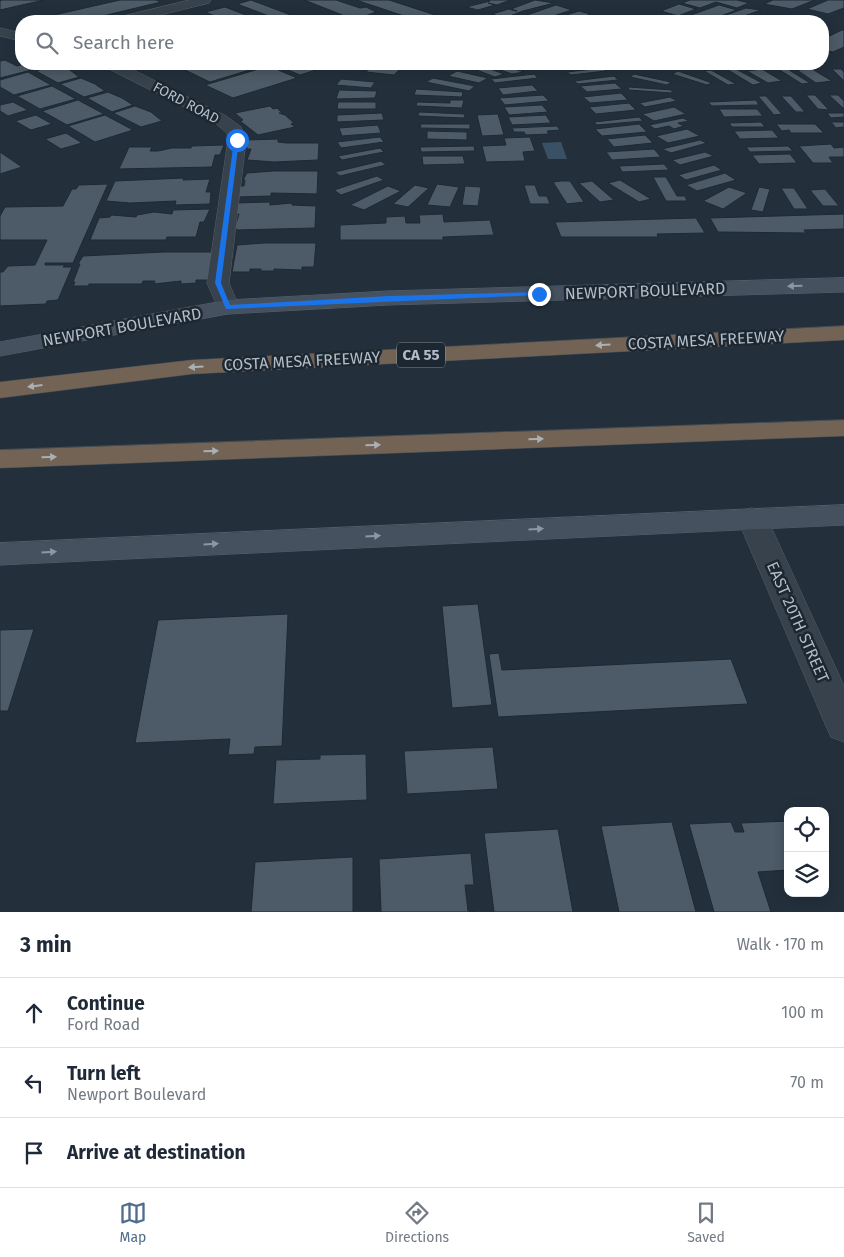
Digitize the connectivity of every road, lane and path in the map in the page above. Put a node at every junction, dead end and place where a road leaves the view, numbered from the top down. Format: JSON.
{"nodes":[{"id":1,"x":205,"y":0,"type":"edge"},
{"id":2,"x":144,"y":15,"type":"edge"},
{"id":3,"x":0,"y":32,"type":"edge"},
{"id":4,"x":15,"y":36,"type":"edge"},
{"id":5,"x":122,"y":70,"type":"edge"},
{"id":6,"x":844,"y":285,"type":"edge"},
{"id":7,"x":228,"y":307,"type":"junction"},
{"id":8,"x":844,"y":333,"type":"edge"},
{"id":9,"x":0,"y":349,"type":"edge"},
{"id":10,"x":0,"y":390,"type":"edge"},
{"id":11,"x":844,"y":428,"type":"edge"},
{"id":12,"x":0,"y":459,"type":"edge"},
{"id":13,"x":844,"y":515,"type":"edge"},
{"id":14,"x":752,"y":518,"type":"junction"},
{"id":15,"x":0,"y":554,"type":"edge"},
{"id":16,"x":844,"y":726,"type":"edge"}],
"edges":[{"from":1,"to":2,"type":"street"},
{"from":3,"to":4,"type":"street"},
{"from":5,"to":7,"type":"street","name":"FORD ROAD"},
{"from":6,"to":7,"type":"main road","name":"NEWPORT BOULEVARD","one_way":true},
{"from":7,"to":9,"type":"main road","name":"NEWPORT BOULEVARD"},
{"from":8,"to":10,"type":"highway","name":"COSTA MESA FREEWAY","number":"CA 55","one_way":true},
{"from":12,"to":11,"type":"highway","one_way":true},
{"from":13,"to":14,"type":"main road"},
{"from":15,"to":14,"type":"main road","one_way":true},
{"from":14,"to":16,"type":"street","name":"EAST 20TH STREET"}]}
